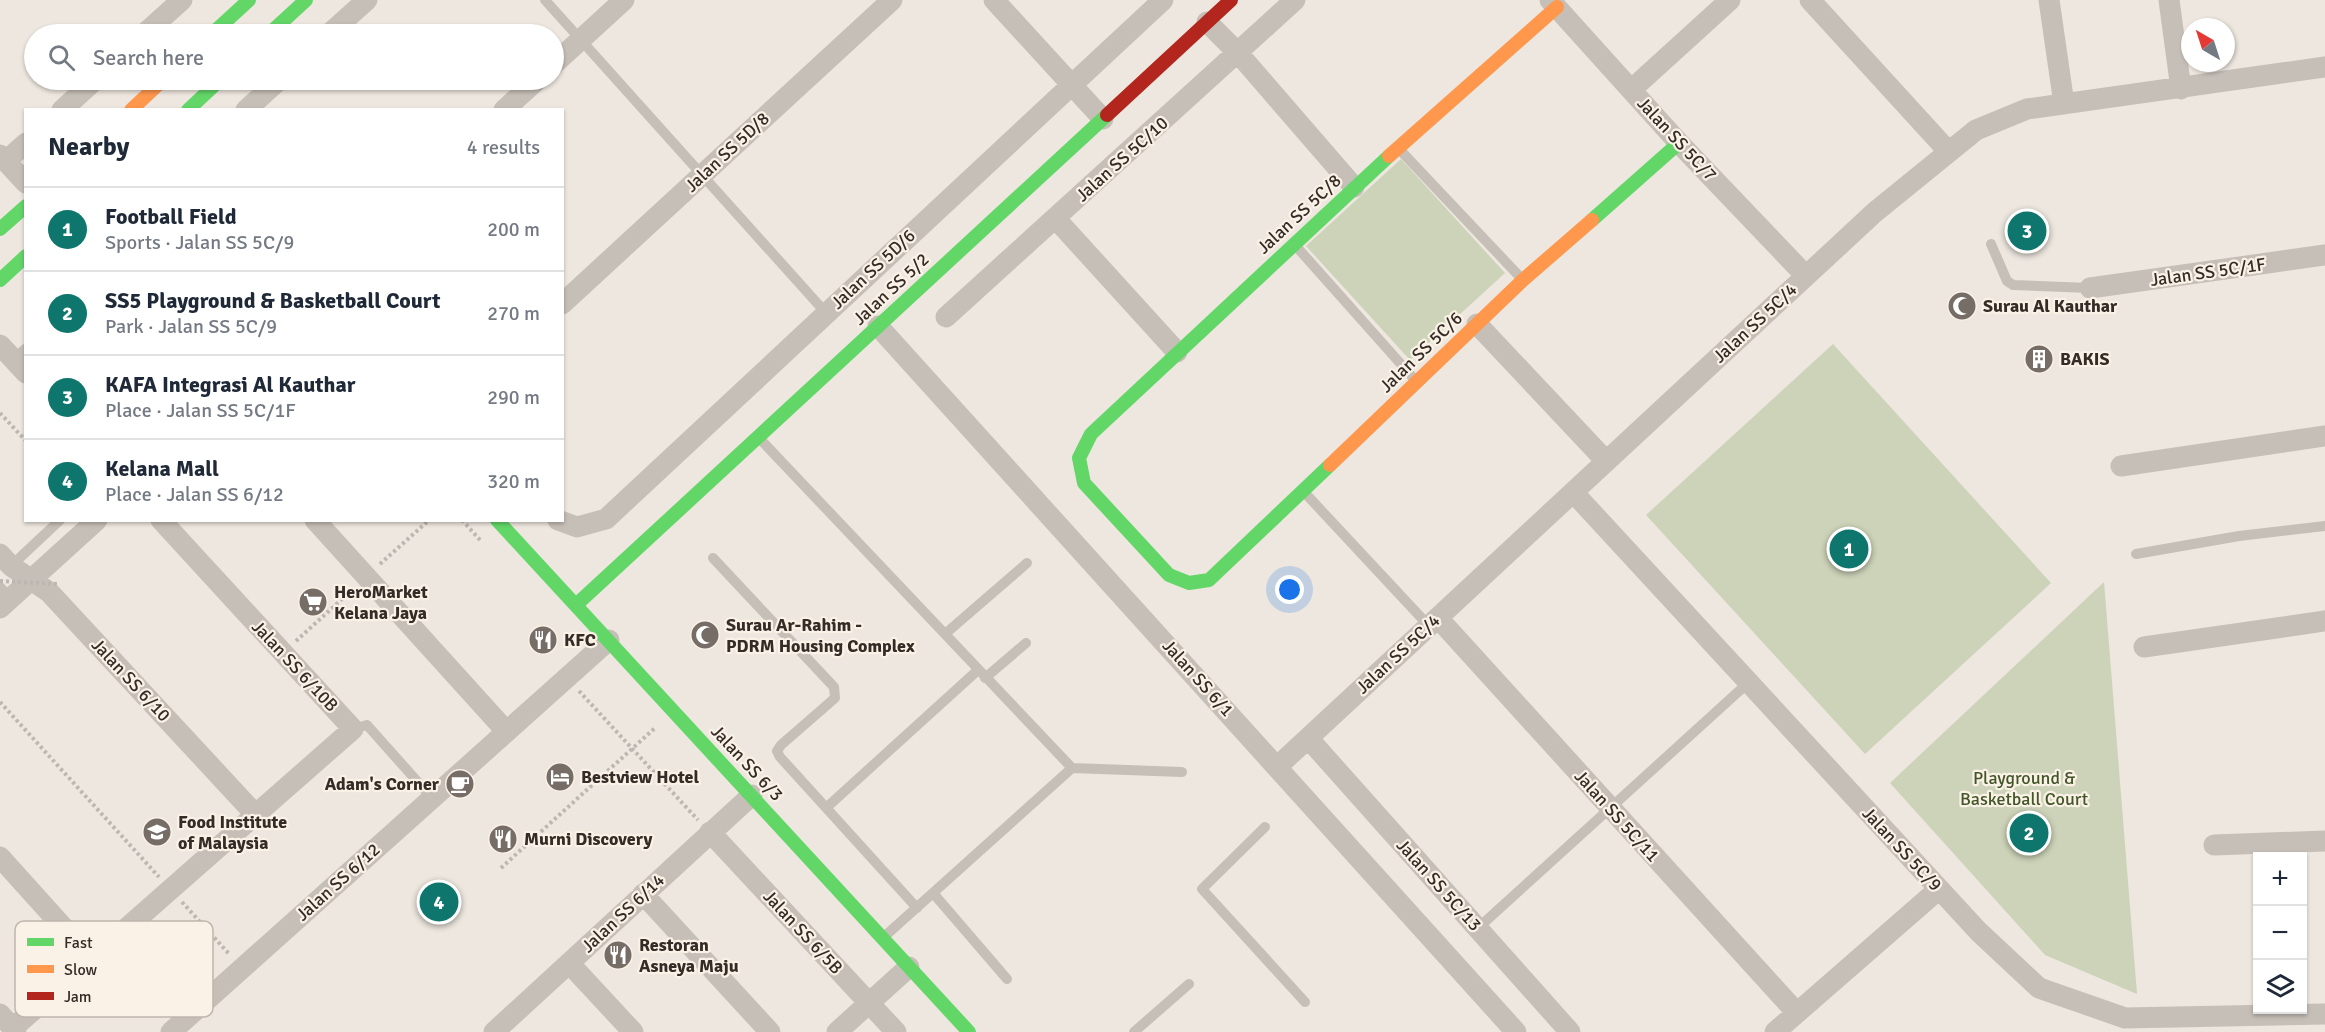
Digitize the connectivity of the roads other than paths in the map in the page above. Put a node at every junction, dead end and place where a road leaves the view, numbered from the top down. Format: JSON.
{"nodes":[{"id":1,"x":182,"y":0,"type":"edge"},
{"id":2,"x":249,"y":0,"type":"edge"},
{"id":3,"x":300,"y":0,"type":"edge"},
{"id":4,"x":306,"y":0,"type":"edge"},
{"id":5,"x":367,"y":0,"type":"edge"},
{"id":6,"x":545,"y":0,"type":"edge"},
{"id":7,"x":624,"y":0,"type":"edge"},
{"id":8,"x":892,"y":0,"type":"edge"},
{"id":9,"x":994,"y":0,"type":"edge"},
{"id":10,"x":1163,"y":0,"type":"edge"},
{"id":11,"x":1231,"y":0,"type":"edge"},
{"id":12,"x":1296,"y":0,"type":"edge"},
{"id":13,"x":1730,"y":0,"type":"edge"},
{"id":14,"x":1810,"y":0,"type":"edge"},
{"id":15,"x":2049,"y":0,"type":"edge"},
{"id":16,"x":2169,"y":0,"type":"edge"},
{"id":17,"x":1553,"y":4,"type":"edge"},
{"id":18,"x":285,"y":20,"type":"junction"},
{"id":19,"x":1207,"y":22,"type":"junction"},
{"id":20,"x":155,"y":24,"type":"edge"},
{"id":21,"x":223,"y":24,"type":"edge"},
{"id":22,"x":280,"y":24,"type":"edge"},
{"id":23,"x":340,"y":24,"type":"edge"},
{"id":24,"x":580,"y":40,"type":"junction"},
{"id":25,"x":1238,"y":53,"type":"junction"},
{"id":26,"x":564,"y":55,"type":"edge"},
{"id":27,"x":2325,"y":67,"type":"edge"},
{"id":28,"x":1071,"y":85,"type":"junction"},
{"id":29,"x":2181,"y":89,"type":"junction"},
{"id":30,"x":84,"y":90,"type":"edge"},
{"id":31,"x":152,"y":90,"type":"edge"},
{"id":32,"x":210,"y":90,"type":"edge"},
{"id":33,"x":268,"y":90,"type":"edge"},
{"id":34,"x":526,"y":90,"type":"edge"},
{"id":35,"x":1631,"y":90,"type":"junction"},
{"id":36,"x":2064,"y":104,"type":"junction"},
{"id":37,"x":193,"y":107,"type":"edge"},
{"id":38,"x":64,"y":108,"type":"edge"},
{"id":39,"x":133,"y":108,"type":"edge"},
{"id":40,"x":248,"y":108,"type":"edge"},
{"id":41,"x":506,"y":108,"type":"edge"},
{"id":42,"x":1102,"y":119,"type":"junction"},
{"id":43,"x":1679,"y":143,"type":"junction"},
{"id":44,"x":24,"y":144,"type":"edge"},
{"id":45,"x":1398,"y":148,"type":"junction"},
{"id":46,"x":1948,"y":151,"type":"junction"},
{"id":47,"x":3,"y":158,"type":"edge"},
{"id":48,"x":702,"y":174,"type":"junction"},
{"id":49,"x":24,"y":181,"type":"edge"},
{"id":50,"x":1354,"y":187,"type":"junction"},
{"id":51,"x":24,"y":208,"type":"edge"},
{"id":52,"x":1056,"y":219,"type":"junction"},
{"id":53,"x":0,"y":229,"type":"edge"},
{"id":54,"x":1294,"y":244,"type":"junction"},
{"id":55,"x":1991,"y":244,"type":"dead end"},
{"id":56,"x":2325,"y":255,"type":"edge"},
{"id":57,"x":24,"y":258,"type":"edge"},
{"id":58,"x":1806,"y":276,"type":"junction"},
{"id":59,"x":0,"y":280,"type":"edge"},
{"id":60,"x":1523,"y":280,"type":"junction"},
{"id":61,"x":2090,"y":288,"type":"joint"},
{"id":62,"x":564,"y":302,"type":"edge"},
{"id":63,"x":826,"y":313,"type":"junction"},
{"id":64,"x":946,"y":316,"type":"dead end"},
{"id":65,"x":1477,"y":324,"type":"junction"},
{"id":66,"x":878,"y":326,"type":"junction"},
{"id":67,"x":1177,"y":352,"type":"junction"},
{"id":68,"x":1416,"y":381,"type":"junction"},
{"id":69,"x":2325,"y":436,"type":"edge"},
{"id":70,"x":758,"y":437,"type":"junction"},
{"id":71,"x":1606,"y":461,"type":"junction"},
{"id":72,"x":2121,"y":466,"type":"dead end"},
{"id":73,"x":1304,"y":491,"type":"junction"},
{"id":74,"x":1573,"y":492,"type":"junction"},
{"id":75,"x":58,"y":522,"type":"edge"},
{"id":76,"x":95,"y":522,"type":"edge"},
{"id":77,"x":163,"y":522,"type":"edge"},
{"id":78,"x":317,"y":522,"type":"edge"},
{"id":79,"x":498,"y":522,"type":"edge"},
{"id":80,"x":567,"y":524,"type":"edge"},
{"id":81,"x":2325,"y":526,"type":"edge"},
{"id":82,"x":2136,"y":554,"type":"dead end"},
{"id":83,"x":713,"y":558,"type":"dead end"},
{"id":84,"x":1027,"y":563,"type":"dead end"},
{"id":85,"x":32,"y":580,"type":"junction"},
{"id":86,"x":4,"y":582,"type":"edge"},
{"id":87,"x":1189,"y":583,"type":"joint"},
{"id":88,"x":576,"y":605,"type":"junction"},
{"id":89,"x":2325,"y":621,"type":"edge"},
{"id":90,"x":1433,"y":622,"type":"junction"},
{"id":91,"x":945,"y":634,"type":"junction"},
{"id":92,"x":609,"y":640,"type":"junction"},
{"id":93,"x":1026,"y":644,"type":"dead end"},
{"id":94,"x":2144,"y":647,"type":"dead end"},
{"id":95,"x":982,"y":674,"type":"junction"},
{"id":96,"x":1749,"y":682,"type":"junction"},
{"id":97,"x":353,"y":729,"type":"junction"},
{"id":98,"x":506,"y":731,"type":"junction"},
{"id":99,"x":1308,"y":738,"type":"junction"},
{"id":100,"x":1278,"y":766,"type":"junction"},
{"id":101,"x":1072,"y":768,"type":"junction"},
{"id":102,"x":1182,"y":772,"type":"dead end"},
{"id":103,"x":752,"y":795,"type":"junction"},
{"id":104,"x":432,"y":798,"type":"junction"},
{"id":105,"x":1610,"y":807,"type":"junction"},
{"id":106,"x":826,"y":808,"type":"junction"},
{"id":107,"x":255,"y":814,"type":"junction"},
{"id":108,"x":1265,"y":827,"type":"dead end"},
{"id":109,"x":710,"y":832,"type":"junction"},
{"id":110,"x":2325,"y":841,"type":"edge"},
{"id":111,"x":2214,"y":845,"type":"dead end"},
{"id":112,"x":0,"y":857,"type":"edge"},
{"id":113,"x":1939,"y":889,"type":"junction"},
{"id":114,"x":933,"y":893,"type":"junction"},
{"id":115,"x":643,"y":894,"type":"junction"},
{"id":116,"x":917,"y":908,"type":"junction"},
{"id":117,"x":58,"y":921,"type":"edge"},
{"id":118,"x":134,"y":921,"type":"edge"},
{"id":119,"x":1477,"y":928,"type":"junction"},
{"id":120,"x":883,"y":938,"type":"junction"},
{"id":121,"x":569,"y":963,"type":"junction"},
{"id":122,"x":909,"y":967,"type":"junction"},
{"id":123,"x":1007,"y":979,"type":"dead end"},
{"id":124,"x":1189,"y":984,"type":"dead end"},
{"id":125,"x":213,"y":994,"type":"edge"},
{"id":126,"x":1305,"y":1002,"type":"dead end"},
{"id":127,"x":869,"y":1003,"type":"junction"},
{"id":128,"x":1797,"y":1013,"type":"junction"},
{"id":129,"x":2325,"y":1014,"type":"edge"},
{"id":130,"x":188,"y":1017,"type":"edge"},
{"id":131,"x":2125,"y":1025,"type":"edge"},
{"id":132,"x":171,"y":1032,"type":"edge"},
{"id":133,"x":494,"y":1032,"type":"edge"},
{"id":134,"x":633,"y":1032,"type":"edge"},
{"id":135,"x":770,"y":1032,"type":"edge"},
{"id":136,"x":837,"y":1032,"type":"edge"},
{"id":137,"x":896,"y":1032,"type":"edge"},
{"id":138,"x":969,"y":1032,"type":"edge"},
{"id":139,"x":1134,"y":1032,"type":"edge"},
{"id":140,"x":1516,"y":1032,"type":"edge"},
{"id":141,"x":1570,"y":1032,"type":"edge"},
{"id":142,"x":1775,"y":1032,"type":"edge"}],
"edges":[{"from":1,"to":20,"type":"street"},
{"from":2,"to":21,"type":"street"},
{"from":3,"to":18,"type":"street"},
{"from":4,"to":18,"type":"street"},
{"from":5,"to":23,"type":"street"},
{"from":6,"to":24,"type":"lane"},
{"from":7,"to":24,"type":"street"},
{"from":8,"to":48,"type":"street","name":"Jalan SS 5D/8"},
{"from":9,"to":28,"type":"street"},
{"from":10,"to":28,"type":"street","name":"Jalan SS 5D/6"},
{"from":11,"to":19,"type":"street","name":"Jalan SS 5/2"},
{"from":12,"to":25,"type":"street","name":"Jalan SS 5C/10"},
{"from":13,"to":35,"type":"street"},
{"from":14,"to":46,"type":"street"},
{"from":15,"to":36,"type":"street"},
{"from":16,"to":29,"type":"street"},
{"from":17,"to":35,"type":"street","name":"Jalan SS 5C/7"},
{"from":17,"to":45,"type":"street","name":"Jalan SS 5C/8"},
{"from":18,"to":22,"type":"street"},
{"from":19,"to":25,"type":"street"},
{"from":19,"to":42,"type":"street","name":"Jalan SS 5/2"},
{"from":24,"to":26,"type":"street"},
{"from":24,"to":48,"type":"lane"},
{"from":25,"to":50,"type":"street"},
{"from":25,"to":52,"type":"street","name":"Jalan SS 5C/10"},
{"from":27,"to":29,"type":"street","name":"Jalan SS 5C/4"},
{"from":28,"to":42,"type":"street"},
{"from":28,"to":63,"type":"street","name":"Jalan SS 5D/6"},
{"from":29,"to":36,"type":"street","name":"Jalan SS 5C/4"},
{"from":30,"to":38,"type":"street"},
{"from":31,"to":39,"type":"street"},
{"from":32,"to":37,"type":"street"},
{"from":33,"to":40,"type":"street"},
{"from":34,"to":41,"type":"street"},
{"from":35,"to":43,"type":"street","name":"Jalan SS 5C/7"},
{"from":36,"to":46,"type":"street","name":"Jalan SS 5C/4"},
{"from":42,"to":66,"type":"street","name":"Jalan SS 5/2"},
{"from":43,"to":58,"type":"street","name":"Jalan SS 5C/7"},
{"from":43,"to":60,"type":"street","name":"Jalan SS 5C/6"},
{"from":44,"to":47,"type":"street"},
{"from":45,"to":50,"type":"street","name":"Jalan SS 5C/8"},
{"from":45,"to":60,"type":"lane"},
{"from":46,"to":58,"type":"street","name":"Jalan SS 5C/4"},
{"from":47,"to":49,"type":"street"},
{"from":48,"to":62,"type":"street","name":"Jalan SS 5D/8"},
{"from":48,"to":63,"type":"lane"},
{"from":50,"to":54,"type":"street","name":"Jalan SS 5C/8"},
{"from":51,"to":53,"type":"street"},
{"from":52,"to":64,"type":"street","name":"Jalan SS 5C/10"},
{"from":52,"to":67,"type":"street"},
{"from":54,"to":67,"type":"street","name":"Jalan SS 5C/8"},
{"from":54,"to":68,"type":"lane"},
{"from":55,"to":61,"type":"lane"},
{"from":56,"to":61,"type":"street","name":"Jalan SS 5C/1F"},
{"from":57,"to":59,"type":"street"},
{"from":58,"to":71,"type":"street","name":"Jalan SS 5C/4"},
{"from":60,"to":65,"type":"street","name":"Jalan SS 5C/6"},
{"from":63,"to":80,"type":"street","name":"Jalan SS 5D/6"},
{"from":65,"to":68,"type":"street","name":"Jalan SS 5C/6"},
{"from":65,"to":71,"type":"street"},
{"from":66,"to":70,"type":"street","name":"Jalan SS 5/2"},
{"from":66,"to":100,"type":"street","name":"Jalan SS 6/1"},
{"from":67,"to":87,"type":"street","name":"Jalan SS 5C/8"},
{"from":68,"to":73,"type":"street","name":"Jalan SS 5C/6"},
{"from":69,"to":72,"type":"street"},
{"from":70,"to":88,"type":"street","name":"Jalan SS 5/2"},
{"from":70,"to":91,"type":"lane"},
{"from":71,"to":74,"type":"street","name":"Jalan SS 5C/4"},
{"from":73,"to":87,"type":"street","name":"Jalan SS 5C/6"},
{"from":73,"to":90,"type":"lane"},
{"from":74,"to":90,"type":"street","name":"Jalan SS 5C/4"},
{"from":74,"to":96,"type":"street","name":"Jalan SS 5C/9"},
{"from":75,"to":86,"type":"lane"},
{"from":76,"to":85,"type":"street"},
{"from":77,"to":97,"type":"street","name":"Jalan SS 6/10B"},
{"from":78,"to":98,"type":"street"},
{"from":79,"to":88,"type":"street","name":"Jalan SS 6/3"},
{"from":81,"to":82,"type":"lane"},
{"from":83,"to":106,"type":"lane"},
{"from":84,"to":91,"type":"lane"},
{"from":85,"to":86,"type":"street"},
{"from":85,"to":107,"type":"street","name":"Jalan SS 6/10"},
{"from":88,"to":92,"type":"street","name":"Jalan SS 6/3"},
{"from":89,"to":94,"type":"street"},
{"from":90,"to":99,"type":"street","name":"Jalan SS 5C/4"},
{"from":90,"to":105,"type":"street","name":"Jalan SS 5C/11"},
{"from":91,"to":95,"type":"lane"},
{"from":92,"to":98,"type":"street","name":"Jalan SS 6/12"},
{"from":92,"to":103,"type":"street","name":"Jalan SS 6/3"},
{"from":93,"to":95,"type":"lane"},
{"from":95,"to":101,"type":"lane"},
{"from":95,"to":106,"type":"lane"},
{"from":96,"to":105,"type":"lane"},
{"from":96,"to":113,"type":"street","name":"Jalan SS 5C/9"},
{"from":97,"to":104,"type":"lane"},
{"from":97,"to":107,"type":"street"},
{"from":98,"to":104,"type":"street","name":"Jalan SS 6/12"},
{"from":99,"to":100,"type":"street","name":"Jalan SS 5C/4"},
{"from":99,"to":119,"type":"street","name":"Jalan SS 5C/13"},
{"from":100,"to":140,"type":"street","name":"Jalan SS 6/1"},
{"from":101,"to":102,"type":"lane"},
{"from":101,"to":114,"type":"lane"},
{"from":103,"to":109,"type":"street","name":"Jalan SS 6/14"},
{"from":103,"to":120,"type":"street","name":"Jalan SS 6/3"},
{"from":104,"to":125,"type":"street","name":"Jalan SS 6/12"},
{"from":105,"to":119,"type":"lane"},
{"from":105,"to":128,"type":"street","name":"Jalan SS 5C/11"},
{"from":106,"to":116,"type":"lane"},
{"from":107,"to":118,"type":"street"},
{"from":108,"to":126,"type":"lane"},
{"from":109,"to":115,"type":"street","name":"Jalan SS 6/14"},
{"from":109,"to":127,"type":"street","name":"Jalan SS 6/5B"},
{"from":110,"to":111,"type":"street"},
{"from":112,"to":117,"type":"street"},
{"from":113,"to":128,"type":"street"},
{"from":113,"to":131,"type":"street","name":"Jalan SS 5C/9"},
{"from":114,"to":116,"type":"lane"},
{"from":114,"to":123,"type":"lane"},
{"from":115,"to":121,"type":"street","name":"Jalan SS 6/14"},
{"from":115,"to":135,"type":"street"},
{"from":116,"to":120,"type":"lane"},
{"from":119,"to":141,"type":"street","name":"Jalan SS 5C/13"},
{"from":120,"to":122,"type":"street","name":"Jalan SS 6/3"},
{"from":121,"to":133,"type":"street","name":"Jalan SS 6/14"},
{"from":121,"to":134,"type":"street"},
{"from":122,"to":127,"type":"street"},
{"from":122,"to":138,"type":"street","name":"Jalan SS 6/3"},
{"from":124,"to":139,"type":"lane"},
{"from":127,"to":136,"type":"street"},
{"from":127,"to":137,"type":"street","name":"Jalan SS 6/5B"},
{"from":128,"to":142,"type":"street"},
{"from":129,"to":131,"type":"street","name":"Jalan SS 5C/9"},
{"from":130,"to":132,"type":"street","name":"Jalan SS 6/12"}]}
